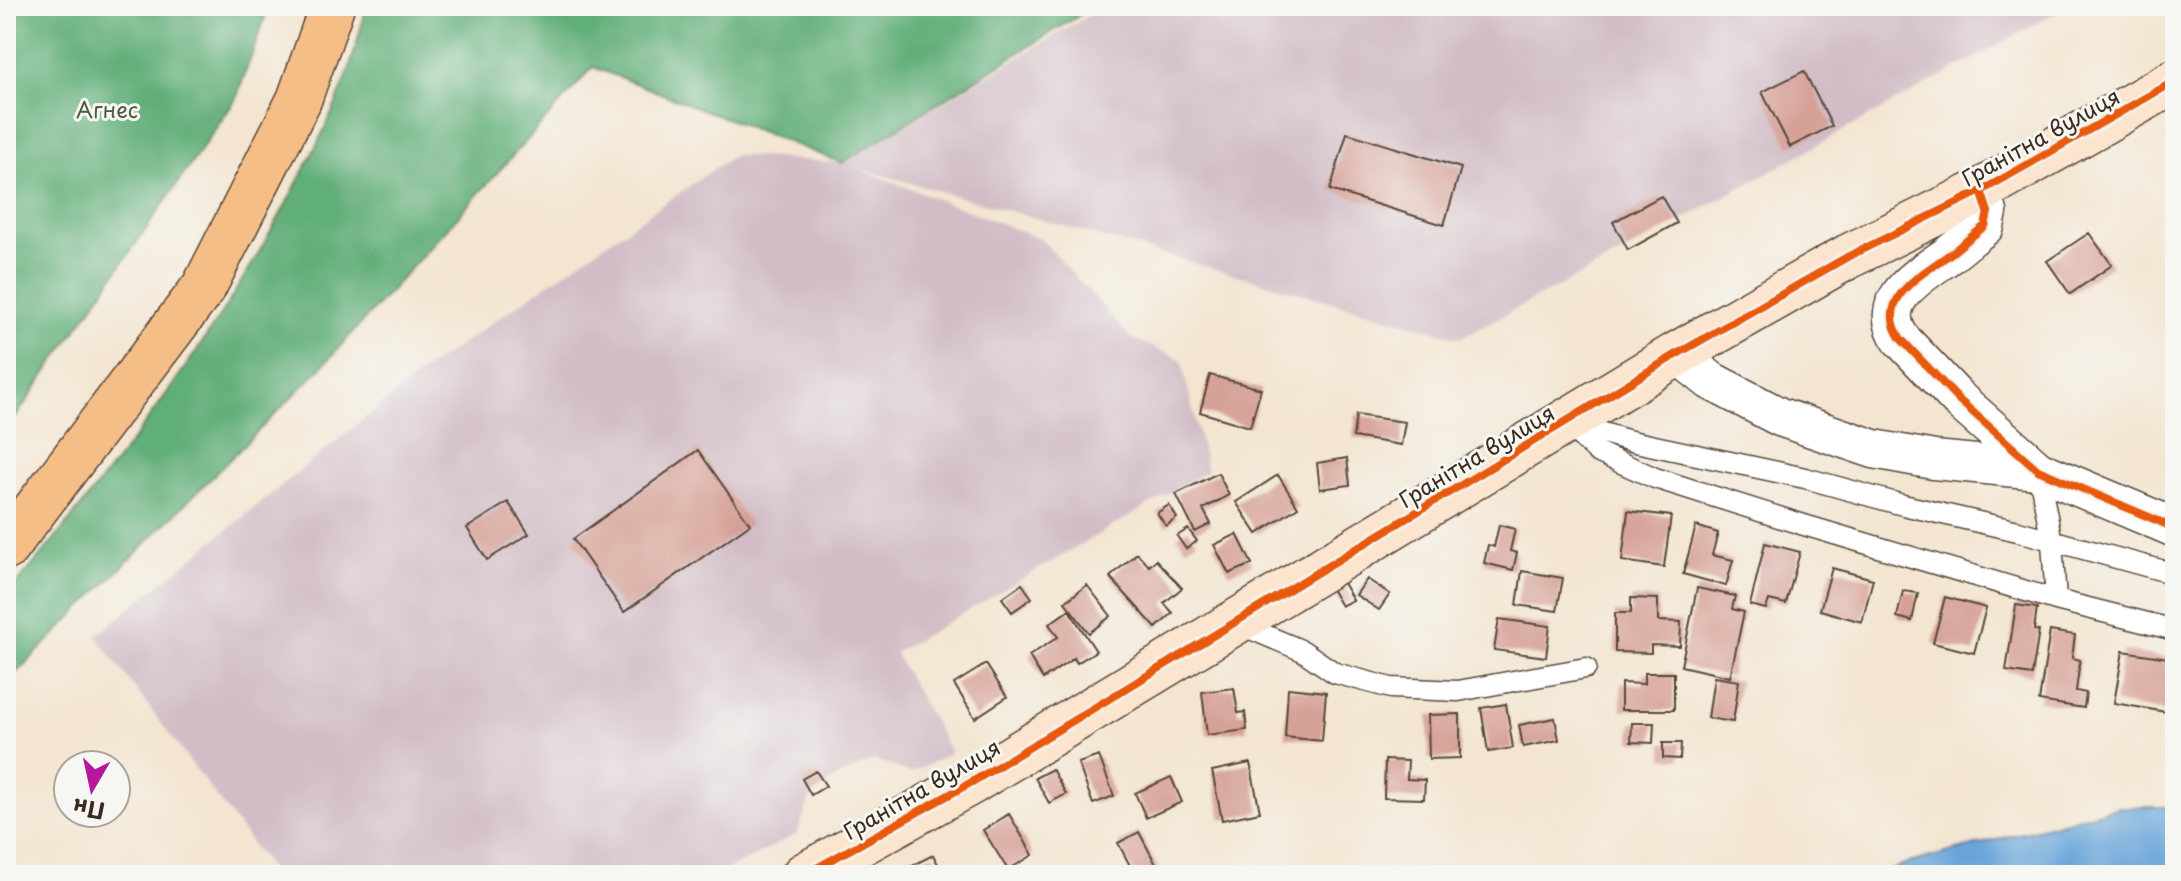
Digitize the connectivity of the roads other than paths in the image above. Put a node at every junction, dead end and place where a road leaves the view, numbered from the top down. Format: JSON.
{"nodes":[{"id":1,"x":332,"y":6,"type":"edge"},
{"id":2,"x":2175,"y":81,"type":"edge"},
{"id":3,"x":1981,"y":191,"type":"junction"},
{"id":4,"x":1677,"y":354,"type":"junction"},
{"id":5,"x":1565,"y":422,"type":"junction"},
{"id":6,"x":2038,"y":470,"type":"junction"},
{"id":7,"x":2175,"y":528,"type":"edge"},
{"id":8,"x":2052,"y":542,"type":"junction"},
{"id":9,"x":6,"y":548,"type":"edge"},
{"id":10,"x":2175,"y":574,"type":"edge"},
{"id":11,"x":2056,"y":600,"type":"junction"},
{"id":12,"x":1234,"y":622,"type":"junction"},
{"id":13,"x":2175,"y":630,"type":"edge"},
{"id":14,"x":1586,"y":668,"type":"dead end"},
{"id":15,"x":804,"y":875,"type":"edge"}],
"edges":[{"from":1,"to":9,"type":"highway"},
{"from":2,"to":3,"type":"street","name":"Гранітна вулиця"},
{"from":3,"to":4,"type":"street","name":"Гранітна вулиця"},
{"from":3,"to":6,"type":"street"},
{"from":4,"to":5,"type":"street","name":"Гранітна вулиця"},
{"from":4,"to":6,"type":"street"},
{"from":5,"to":8,"type":"lane"},
{"from":5,"to":11,"type":"lane"},
{"from":5,"to":12,"type":"street","name":"Гранітна вулиця"},
{"from":6,"to":7,"type":"street"},
{"from":6,"to":8,"type":"lane"},
{"from":8,"to":10,"type":"lane"},
{"from":8,"to":11,"type":"lane"},
{"from":11,"to":13,"type":"lane"},
{"from":12,"to":14,"type":"lane"},
{"from":12,"to":15,"type":"street","name":"Гранітна вулиця"}]}
